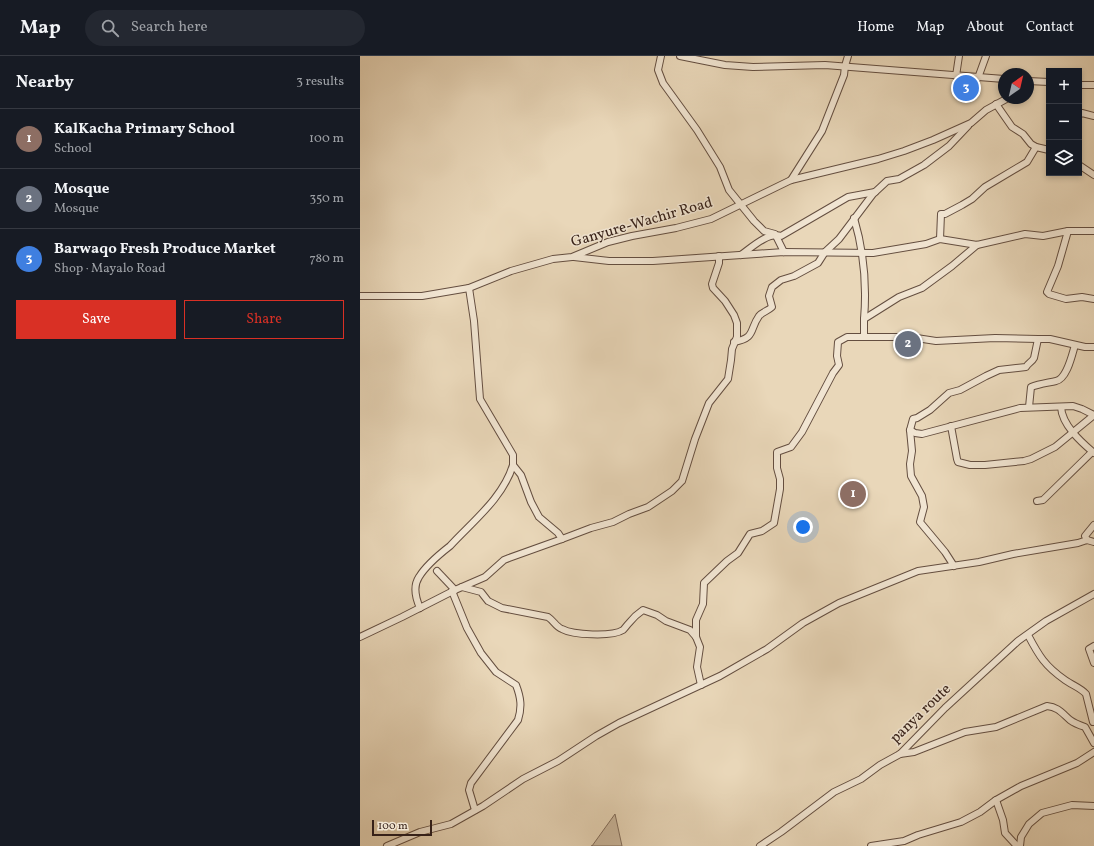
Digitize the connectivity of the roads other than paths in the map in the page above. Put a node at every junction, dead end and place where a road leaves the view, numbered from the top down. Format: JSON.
{"nodes":[{"id":1,"x":661,"y":56,"type":"edge"},
{"id":2,"x":680,"y":56,"type":"edge"},
{"id":3,"x":848,"y":56,"type":"edge"},
{"id":4,"x":959,"y":56,"type":"edge"},
{"id":5,"x":986,"y":56,"type":"edge"},
{"id":6,"x":845,"y":66,"type":"junction"},
{"id":7,"x":956,"y":76,"type":"junction"},
{"id":8,"x":978,"y":78,"type":"junction"},
{"id":9,"x":998,"y":79,"type":"edge"},
{"id":10,"x":1034,"y":82,"type":"edge"},
{"id":11,"x":1046,"y":82,"type":"edge"},
{"id":12,"x":1082,"y":85,"type":"edge"},
{"id":13,"x":1094,"y":85,"type":"edge"},
{"id":14,"x":996,"y":104,"type":"joint"},
{"id":15,"x":1082,"y":113,"type":"edge"},
{"id":16,"x":1094,"y":116,"type":"edge"},
{"id":17,"x":970,"y":124,"type":"junction"},
{"id":18,"x":1036,"y":147,"type":"junction"},
{"id":19,"x":1046,"y":149,"type":"edge"},
{"id":20,"x":1082,"y":167,"type":"edge"},
{"id":21,"x":1094,"y":175,"type":"edge"},
{"id":22,"x":791,"y":180,"type":"junction"},
{"id":23,"x":875,"y":192,"type":"junction"},
{"id":24,"x":741,"y":204,"type":"junction"},
{"id":25,"x":854,"y":218,"type":"junction"},
{"id":26,"x":1068,"y":231,"type":"junction"},
{"id":27,"x":1094,"y":231,"type":"edge"},
{"id":28,"x":775,"y":234,"type":"junction"},
{"id":29,"x":940,"y":239,"type":"junction"},
{"id":30,"x":977,"y":244,"type":"junction"},
{"id":31,"x":784,"y":252,"type":"junction"},
{"id":32,"x":825,"y":252,"type":"junction"},
{"id":33,"x":863,"y":253,"type":"junction"},
{"id":34,"x":741,"y":255,"type":"junction"},
{"id":35,"x":719,"y":256,"type":"junction"},
{"id":36,"x":572,"y":257,"type":"junction"},
{"id":37,"x":469,"y":288,"type":"junction"},
{"id":38,"x":360,"y":296,"type":"edge"},
{"id":39,"x":1094,"y":299,"type":"edge"},
{"id":40,"x":864,"y":319,"type":"junction"},
{"id":41,"x":864,"y":337,"type":"junction"},
{"id":42,"x":1038,"y":339,"type":"junction"},
{"id":43,"x":734,"y":342,"type":"junction"},
{"id":44,"x":1074,"y":345,"type":"junction"},
{"id":45,"x":1094,"y":347,"type":"edge"},
{"id":46,"x":1029,"y":407,"type":"junction"},
{"id":47,"x":1061,"y":407,"type":"junction"},
{"id":48,"x":1094,"y":415,"type":"edge"},
{"id":49,"x":951,"y":426,"type":"junction"},
{"id":50,"x":910,"y":430,"type":"junction"},
{"id":51,"x":1072,"y":432,"type":"junction"},
{"id":52,"x":1093,"y":452,"type":"edge"},
{"id":53,"x":514,"y":465,"type":"junction"},
{"id":54,"x":1037,"y":501,"type":"dead end"},
{"id":55,"x":1094,"y":525,"type":"edge"},
{"id":56,"x":562,"y":539,"type":"junction"},
{"id":57,"x":1091,"y":541,"type":"edge"},
{"id":58,"x":954,"y":566,"type":"junction"},
{"id":59,"x":437,"y":571,"type":"dead end"},
{"id":60,"x":462,"y":587,"type":"junction"},
{"id":61,"x":453,"y":590,"type":"junction"},
{"id":62,"x":1094,"y":594,"type":"edge"},
{"id":63,"x":420,"y":608,"type":"junction"},
{"id":64,"x":1028,"y":634,"type":"junction"},
{"id":65,"x":360,"y":637,"type":"edge"},
{"id":66,"x":696,"y":637,"type":"junction"},
{"id":67,"x":1094,"y":646,"type":"edge"},
{"id":68,"x":1094,"y":663,"type":"edge"},
{"id":69,"x":701,"y":685,"type":"junction"},
{"id":70,"x":1094,"y":722,"type":"edge"},
{"id":71,"x":1085,"y":727,"type":"junction"},
{"id":72,"x":1094,"y":743,"type":"edge"},
{"id":73,"x":1094,"y":752,"type":"edge"},
{"id":74,"x":900,"y":754,"type":"junction"},
{"id":75,"x":996,"y":800,"type":"junction"},
{"id":76,"x":1094,"y":806,"type":"edge"},
{"id":77,"x":475,"y":810,"type":"junction"},
{"id":78,"x":387,"y":846,"type":"edge"},
{"id":79,"x":760,"y":846,"type":"edge"},
{"id":80,"x":871,"y":846,"type":"edge"},
{"id":81,"x":1017,"y":846,"type":"edge"},
{"id":82,"x":1020,"y":846,"type":"edge"}],
"edges":[{"from":1,"to":24,"type":"street"},
{"from":2,"to":6,"type":"street"},
{"from":3,"to":6,"type":"street"},
{"from":4,"to":7,"type":"street"},
{"from":5,"to":8,"type":"street"},
{"from":6,"to":7,"type":"street"},
{"from":6,"to":22,"type":"street"},
{"from":7,"to":8,"type":"street"},
{"from":8,"to":9,"type":"street"},
{"from":10,"to":11,"type":"street"},
{"from":12,"to":13,"type":"street"},
{"from":14,"to":17,"type":"street","name":"Ganyure-Wachir Road"},
{"from":14,"to":18,"type":"street"},
{"from":15,"to":16,"type":"street"},
{"from":17,"to":22,"type":"street","name":"Ganyure-Wachir Road"},
{"from":17,"to":23,"type":"street"},
{"from":18,"to":19,"type":"street"},
{"from":18,"to":29,"type":"street"},
{"from":20,"to":21,"type":"street"},
{"from":22,"to":24,"type":"street","name":"Ganyure-Wachir Road"},
{"from":23,"to":25,"type":"street"},
{"from":23,"to":28,"type":"street"},
{"from":24,"to":28,"type":"street"},
{"from":24,"to":36,"type":"street","name":"Ganyure-Wachir Road"},
{"from":25,"to":32,"type":"street"},
{"from":25,"to":33,"type":"street"},
{"from":26,"to":27,"type":"street"},
{"from":26,"to":30,"type":"street"},
{"from":26,"to":39,"type":"street"},
{"from":28,"to":31,"type":"street"},
{"from":28,"to":34,"type":"street"},
{"from":29,"to":30,"type":"street"},
{"from":29,"to":33,"type":"street"},
{"from":30,"to":40,"type":"street"},
{"from":31,"to":32,"type":"street"},
{"from":31,"to":34,"type":"street"},
{"from":32,"to":33,"type":"street"},
{"from":32,"to":43,"type":"street"},
{"from":33,"to":40,"type":"street"},
{"from":34,"to":35,"type":"street"},
{"from":35,"to":36,"type":"street"},
{"from":35,"to":43,"type":"street"},
{"from":36,"to":37,"type":"street","name":"Ganyure-Wachir Road"},
{"from":37,"to":38,"type":"street","name":"Ganyure-Wachir Road"},
{"from":37,"to":53,"type":"street"},
{"from":40,"to":41,"type":"street"},
{"from":41,"to":42,"type":"street"},
{"from":41,"to":66,"type":"street"},
{"from":42,"to":44,"type":"street"},
{"from":42,"to":50,"type":"street"},
{"from":43,"to":56,"type":"street"},
{"from":44,"to":45,"type":"street"},
{"from":44,"to":46,"type":"street"},
{"from":46,"to":47,"type":"street"},
{"from":46,"to":49,"type":"street"},
{"from":47,"to":48,"type":"street"},
{"from":47,"to":51,"type":"street"},
{"from":48,"to":51,"type":"street"},
{"from":49,"to":50,"type":"street"},
{"from":49,"to":51,"type":"street"},
{"from":50,"to":58,"type":"street"},
{"from":51,"to":52,"type":"street"},
{"from":52,"to":54,"type":"street"},
{"from":53,"to":56,"type":"street"},
{"from":53,"to":63,"type":"street"},
{"from":55,"to":57,"type":"street"},
{"from":56,"to":60,"type":"street"},
{"from":57,"to":58,"type":"street"},
{"from":58,"to":69,"type":"street"},
{"from":59,"to":61,"type":"street"},
{"from":60,"to":61,"type":"street"},
{"from":60,"to":66,"type":"street"},
{"from":61,"to":63,"type":"street"},
{"from":61,"to":77,"type":"street"},
{"from":62,"to":64,"type":"street","name":"panya route"},
{"from":63,"to":65,"type":"street"},
{"from":64,"to":70,"type":"street"},
{"from":64,"to":74,"type":"street","name":"panya route"},
{"from":66,"to":69,"type":"street"},
{"from":67,"to":68,"type":"street"},
{"from":69,"to":77,"type":"street"},
{"from":70,"to":71,"type":"street"},
{"from":71,"to":72,"type":"street"},
{"from":71,"to":74,"type":"street"},
{"from":73,"to":75,"type":"street"},
{"from":74,"to":79,"type":"street","name":"panya route"},
{"from":75,"to":80,"type":"street"},
{"from":75,"to":81,"type":"street"},
{"from":76,"to":82,"type":"street"},
{"from":77,"to":78,"type":"street"}]}
